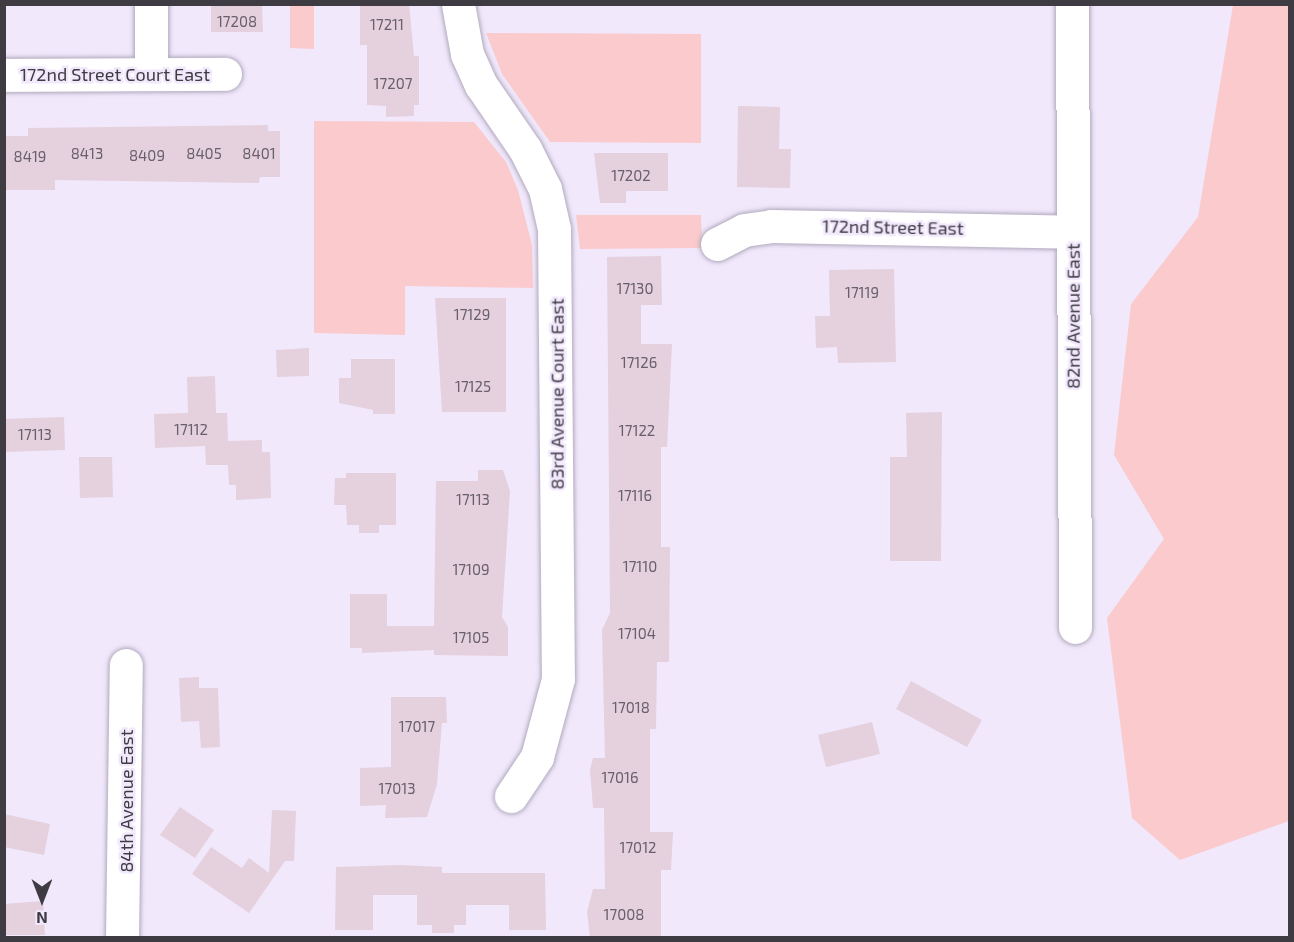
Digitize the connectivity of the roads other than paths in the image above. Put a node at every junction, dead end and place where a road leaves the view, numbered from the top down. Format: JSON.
{"nodes":[{"id":1,"x":151,"y":4,"type":"edge"},
{"id":2,"x":458,"y":4,"type":"edge"},
{"id":3,"x":1072,"y":4,"type":"edge"},
{"id":4,"x":151,"y":74,"type":"junction"},
{"id":5,"x":225,"y":74,"type":"dead end"},
{"id":6,"x":4,"y":75,"type":"edge"},
{"id":7,"x":1073,"y":232,"type":"junction"},
{"id":8,"x":717,"y":244,"type":"dead end"},
{"id":9,"x":1075,"y":627,"type":"dead end"},
{"id":10,"x":126,"y":664,"type":"dead end"},
{"id":11,"x":511,"y":796,"type":"dead end"},
{"id":12,"x":122,"y":938,"type":"edge"}],
"edges":[{"from":1,"to":4,"type":"street"},
{"from":2,"to":11,"type":"street","name":"83rd Avenue Court East"},
{"from":3,"to":7,"type":"street","name":"82nd Avenue East"},
{"from":4,"to":5,"type":"street","name":"172nd Street Court East"},
{"from":4,"to":6,"type":"street","name":"172nd Street Court East"},
{"from":7,"to":8,"type":"street","name":"172nd Street East"},
{"from":7,"to":9,"type":"street","name":"82nd Avenue East"},
{"from":10,"to":12,"type":"street","name":"84th Avenue East"}]}
